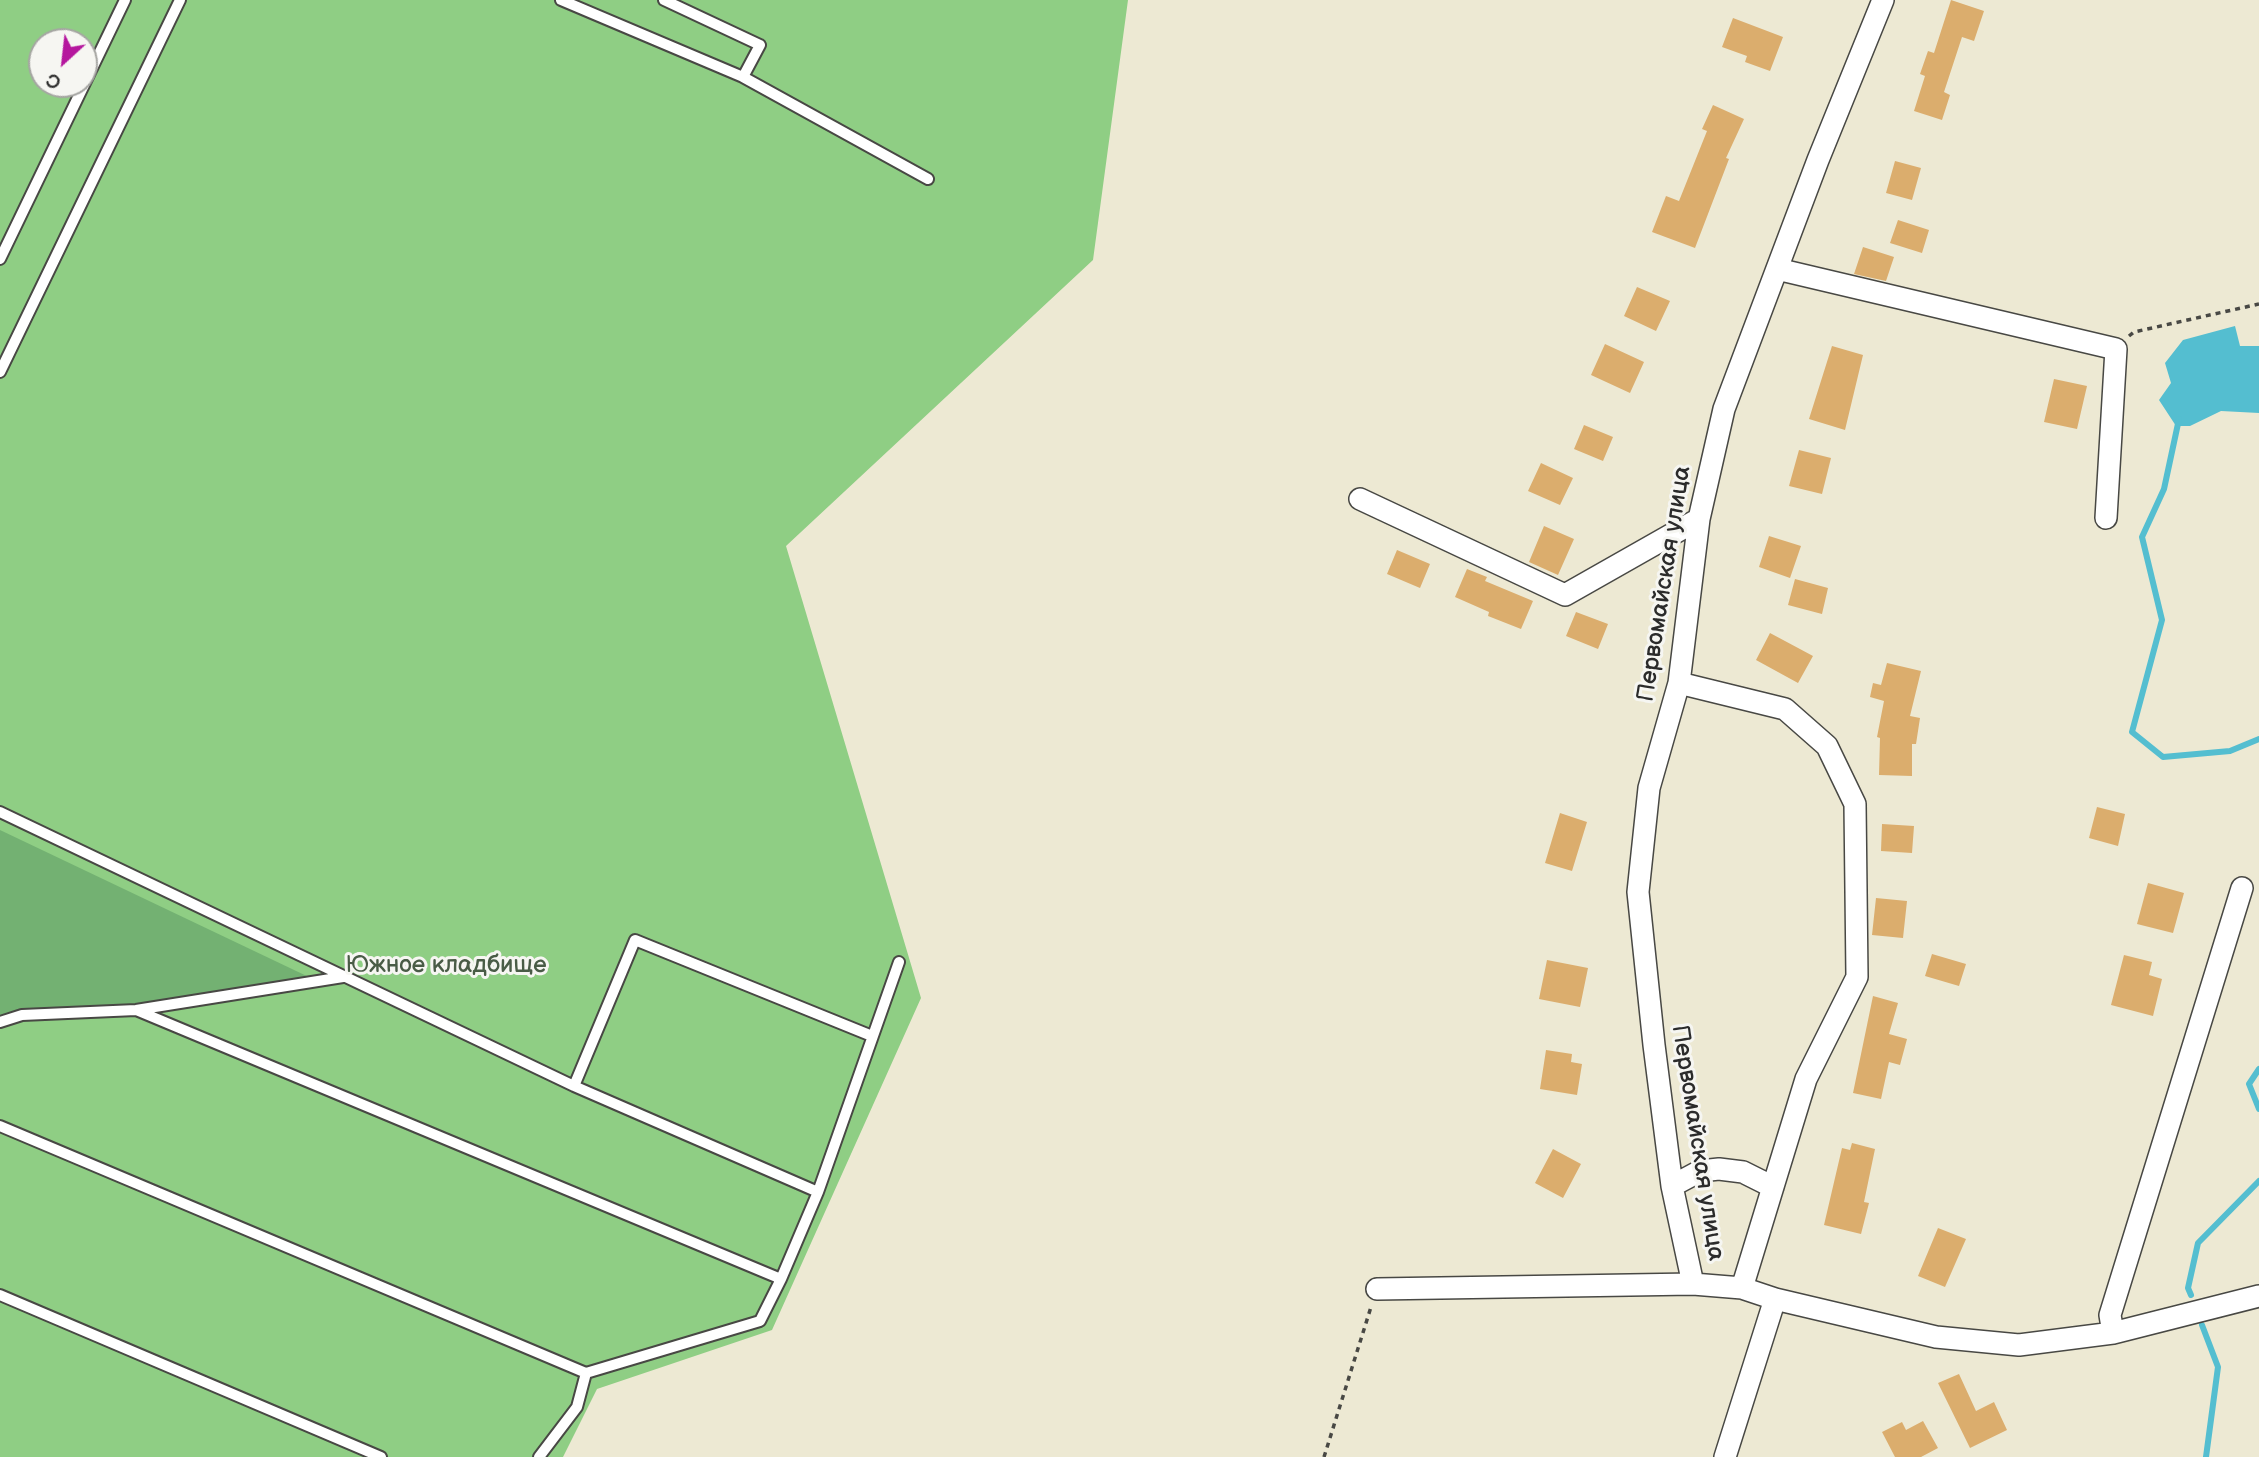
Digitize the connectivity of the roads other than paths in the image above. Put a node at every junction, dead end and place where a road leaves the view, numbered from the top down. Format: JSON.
{"nodes":[{"id":1,"x":125,"y":0,"type":"edge"},
{"id":2,"x":180,"y":0,"type":"edge"},
{"id":3,"x":561,"y":0,"type":"edge"},
{"id":4,"x":664,"y":0,"type":"edge"},
{"id":5,"x":1883,"y":0,"type":"edge"},
{"id":6,"x":743,"y":77,"type":"junction"},
{"id":7,"x":929,"y":178,"type":"dead end"},
{"id":8,"x":0,"y":259,"type":"edge"},
{"id":9,"x":1777,"y":269,"type":"junction"},
{"id":10,"x":0,"y":372,"type":"edge"},
{"id":11,"x":1360,"y":499,"type":"dead end"},
{"id":12,"x":2106,"y":518,"type":"dead end"},
{"id":13,"x":1699,"y":519,"type":"junction"},
{"id":14,"x":1679,"y":683,"type":"junction"},
{"id":15,"x":0,"y":812,"type":"edge"},
{"id":16,"x":2242,"y":888,"type":"dead end"},
{"id":17,"x":899,"y":962,"type":"dead end"},
{"id":18,"x":343,"y":977,"type":"junction"},
{"id":19,"x":136,"y":1010,"type":"junction"},
{"id":20,"x":0,"y":1021,"type":"edge"},
{"id":21,"x":872,"y":1036,"type":"junction"},
{"id":22,"x":575,"y":1086,"type":"junction"},
{"id":23,"x":0,"y":1126,"type":"edge"},
{"id":24,"x":1672,"y":1186,"type":"junction"},
{"id":25,"x":1773,"y":1187,"type":"junction"},
{"id":26,"x":818,"y":1192,"type":"junction"},
{"id":27,"x":781,"y":1279,"type":"junction"},
{"id":28,"x":1693,"y":1284,"type":"junction"},
{"id":29,"x":1742,"y":1288,"type":"junction"},
{"id":30,"x":1377,"y":1289,"type":"road end"},
{"id":31,"x":0,"y":1295,"type":"edge"},
{"id":32,"x":2259,"y":1296,"type":"edge"},
{"id":33,"x":1775,"y":1299,"type":"junction"},
{"id":34,"x":2113,"y":1333,"type":"junction"},
{"id":35,"x":586,"y":1373,"type":"junction"},
{"id":36,"x":381,"y":1457,"type":"edge"},
{"id":37,"x":539,"y":1457,"type":"edge"},
{"id":38,"x":1726,"y":1457,"type":"edge"}],
"edges":[{"from":1,"to":8,"type":"lane"},
{"from":2,"to":10,"type":"lane"},
{"from":3,"to":6,"type":"lane"},
{"from":4,"to":6,"type":"lane"},
{"from":5,"to":9,"type":"street","name":"Первомайская улица"},
{"from":6,"to":7,"type":"lane"},
{"from":9,"to":12,"type":"street"},
{"from":9,"to":13,"type":"street","name":"Первомайская улица"},
{"from":11,"to":13,"type":"street"},
{"from":13,"to":14,"type":"street","name":"Первомайская улица"},
{"from":14,"to":24,"type":"street","name":"Первомайская улица"},
{"from":14,"to":25,"type":"street"},
{"from":15,"to":18,"type":"lane"},
{"from":16,"to":34,"type":"street"},
{"from":17,"to":21,"type":"lane"},
{"from":18,"to":19,"type":"lane"},
{"from":18,"to":22,"type":"lane"},
{"from":19,"to":20,"type":"lane"},
{"from":19,"to":27,"type":"lane"},
{"from":21,"to":22,"type":"lane"},
{"from":21,"to":26,"type":"lane"},
{"from":22,"to":26,"type":"lane"},
{"from":23,"to":35,"type":"lane"},
{"from":24,"to":25,"type":"street"},
{"from":24,"to":28,"type":"street","name":"Первомайская улица"},
{"from":25,"to":29,"type":"street"},
{"from":26,"to":27,"type":"lane"},
{"from":27,"to":35,"type":"lane"},
{"from":28,"to":29,"type":"street"},
{"from":28,"to":30,"type":"street"},
{"from":29,"to":33,"type":"street"},
{"from":31,"to":36,"type":"lane"},
{"from":32,"to":34,"type":"street"},
{"from":33,"to":34,"type":"street"},
{"from":33,"to":38,"type":"street"},
{"from":35,"to":37,"type":"lane"}]}
